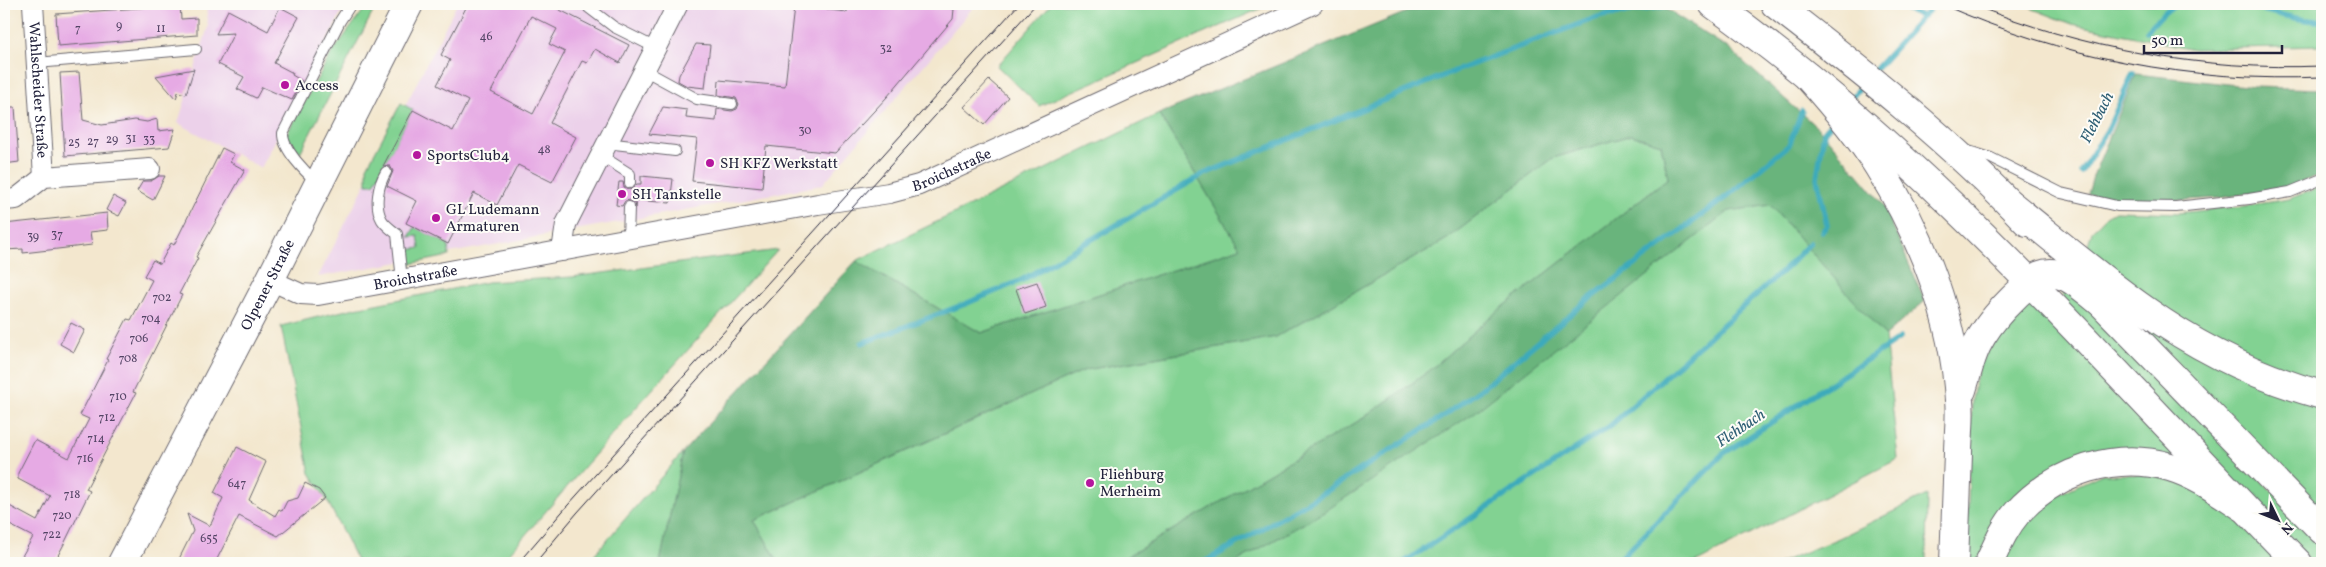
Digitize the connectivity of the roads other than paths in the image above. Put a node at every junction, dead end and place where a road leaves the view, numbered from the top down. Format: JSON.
{"nodes":[{"id":1,"x":33,"y":4,"type":"edge"},
{"id":2,"x":352,"y":4,"type":"edge"},
{"id":3,"x":409,"y":4,"type":"edge"},
{"id":4,"x":587,"y":4,"type":"edge"},
{"id":5,"x":678,"y":4,"type":"edge"},
{"id":6,"x":1313,"y":4,"type":"edge"},
{"id":7,"x":1713,"y":4,"type":"edge"},
{"id":8,"x":1775,"y":4,"type":"edge"},
{"id":9,"x":656,"y":48,"type":"junction"},
{"id":10,"x":196,"y":49,"type":"dead end"},
{"id":11,"x":37,"y":63,"type":"junction"},
{"id":12,"x":644,"y":70,"type":"junction"},
{"id":13,"x":732,"y":104,"type":"dead end"},
{"id":14,"x":1871,"y":141,"type":"junction"},
{"id":15,"x":1945,"y":144,"type":"junction"},
{"id":16,"x":603,"y":149,"type":"junction"},
{"id":17,"x":674,"y":151,"type":"dead end"},
{"id":18,"x":150,"y":169,"type":"dead end"},
{"id":19,"x":386,"y":172,"type":"dead end"},
{"id":20,"x":44,"y":177,"type":"junction"},
{"id":21,"x":2322,"y":180,"type":"edge"},
{"id":22,"x":319,"y":183,"type":"junction"},
{"id":23,"x":630,"y":183,"type":"dead end"},
{"id":24,"x":4,"y":200,"type":"edge"},
{"id":25,"x":2010,"y":204,"type":"junction"},
{"id":26,"x":629,"y":207,"type":"dead end"},
{"id":27,"x":628,"y":239,"type":"junction"},
{"id":28,"x":562,"y":252,"type":"junction"},
{"id":29,"x":270,"y":280,"type":"junction"},
{"id":30,"x":402,"y":280,"type":"junction"},
{"id":31,"x":2030,"y":283,"type":"junction"},
{"id":32,"x":2103,"y":304,"type":"junction"},
{"id":33,"x":2322,"y":395,"type":"edge"},
{"id":34,"x":1960,"y":401,"type":"junction"},
{"id":35,"x":2243,"y":507,"type":"junction"},
{"id":36,"x":2322,"y":530,"type":"edge"},
{"id":37,"x":122,"y":563,"type":"edge"},
{"id":38,"x":1954,"y":563,"type":"edge"},
{"id":39,"x":1989,"y":563,"type":"edge"},
{"id":40,"x":2298,"y":563,"type":"edge"}],
"edges":[{"from":1,"to":11,"type":"street","name":"Wahlscheider Straße"},
{"from":2,"to":22,"type":"lane"},
{"from":3,"to":22,"type":"main road","name":"Olpener Straße"},
{"from":4,"to":9,"type":"lane"},
{"from":5,"to":9,"type":"street"},
{"from":6,"to":27,"type":"street","name":"Broichstraße"},
{"from":7,"to":14,"type":"main road"},
{"from":8,"to":15,"type":"main road"},
{"from":9,"to":12,"type":"street"},
{"from":10,"to":11,"type":"lane"},
{"from":11,"to":20,"type":"street","name":"Wahlscheider Straße"},
{"from":12,"to":13,"type":"lane"},
{"from":12,"to":16,"type":"street"},
{"from":14,"to":31,"type":"main road"},
{"from":14,"to":34,"type":"main road"},
{"from":15,"to":21,"type":"lane"},
{"from":15,"to":25,"type":"main road"},
{"from":16,"to":17,"type":"lane"},
{"from":16,"to":23,"type":"lane"},
{"from":16,"to":28,"type":"street"},
{"from":18,"to":20,"type":"street","name":"Wahlscheider Straße"},
{"from":19,"to":30,"type":"lane"},
{"from":20,"to":24,"type":"street","name":"Wahlscheider Straße"},
{"from":22,"to":29,"type":"main road","name":"Olpener Straße"},
{"from":25,"to":32,"type":"main road"},
{"from":25,"to":33,"type":"main road"},
{"from":26,"to":27,"type":"lane"},
{"from":27,"to":28,"type":"street","name":"Broichstraße"},
{"from":28,"to":30,"type":"street","name":"Broichstraße"},
{"from":29,"to":30,"type":"street","name":"Broichstraße"},
{"from":29,"to":37,"type":"main road","name":"Olpener Straße"},
{"from":31,"to":32,"type":"main road"},
{"from":31,"to":34,"type":"main road"},
{"from":31,"to":35,"type":"main road"},
{"from":32,"to":36,"type":"main road"},
{"from":34,"to":38,"type":"main road"},
{"from":35,"to":39,"type":"main road"},
{"from":35,"to":40,"type":"main road"}]}
